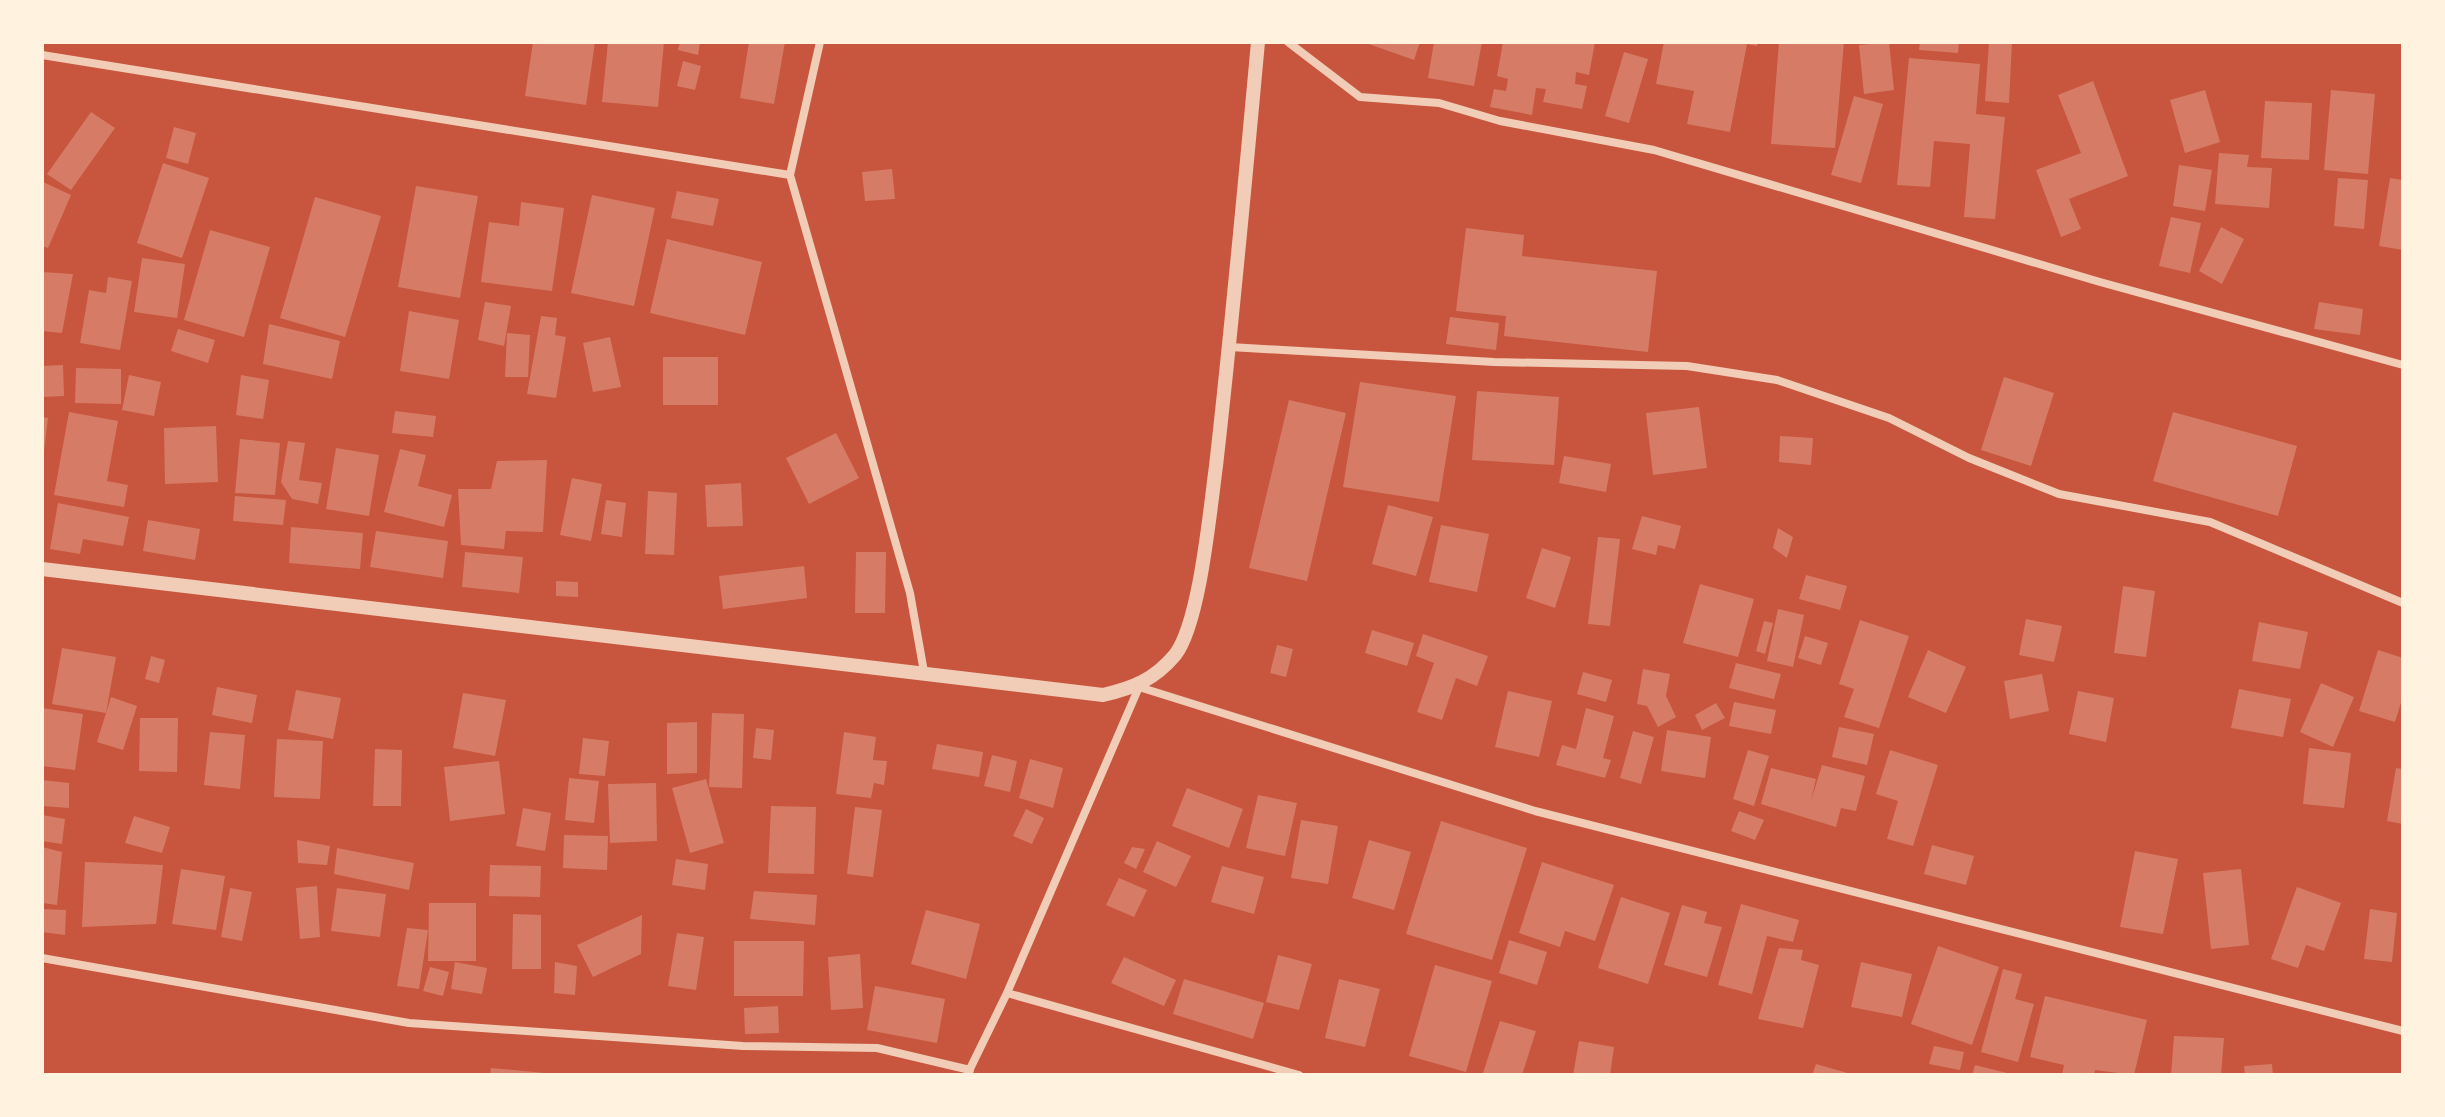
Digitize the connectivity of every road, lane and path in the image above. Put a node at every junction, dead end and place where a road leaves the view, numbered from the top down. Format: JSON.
{"nodes":[{"id":1,"x":820,"y":42,"type":"edge"},
{"id":2,"x":1258,"y":42,"type":"edge"},
{"id":3,"x":1288,"y":42,"type":"edge"},
{"id":4,"x":42,"y":55,"type":"edge"},
{"id":5,"x":790,"y":175,"type":"junction"},
{"id":6,"x":1230,"y":347,"type":"junction"},
{"id":7,"x":2403,"y":365,"type":"edge"},
{"id":8,"x":42,"y":569,"type":"edge"},
{"id":9,"x":2403,"y":603,"type":"edge"},
{"id":10,"x":924,"y":672,"type":"junction"},
{"id":11,"x":1139,"y":687,"type":"junction"},
{"id":12,"x":42,"y":958,"type":"edge"},
{"id":13,"x":1007,"y":993,"type":"junction"},
{"id":14,"x":2403,"y":1031,"type":"edge"},
{"id":15,"x":969,"y":1072,"type":"edge"},
{"id":16,"x":1299,"y":1075,"type":"edge"}],
"edges":[{"from":1,"to":5,"type":"street"},
{"from":2,"to":6,"type":"street"},
{"from":3,"to":7,"type":"street"},
{"from":4,"to":5,"type":"street"},
{"from":5,"to":10,"type":"street"},
{"from":6,"to":9,"type":"street"},
{"from":6,"to":11,"type":"street"},
{"from":8,"to":10,"type":"street"},
{"from":10,"to":11,"type":"street"},
{"from":11,"to":13,"type":"street"},
{"from":11,"to":14,"type":"street"},
{"from":12,"to":15,"type":"street"},
{"from":13,"to":15,"type":"street"},
{"from":13,"to":16,"type":"street"}]}
